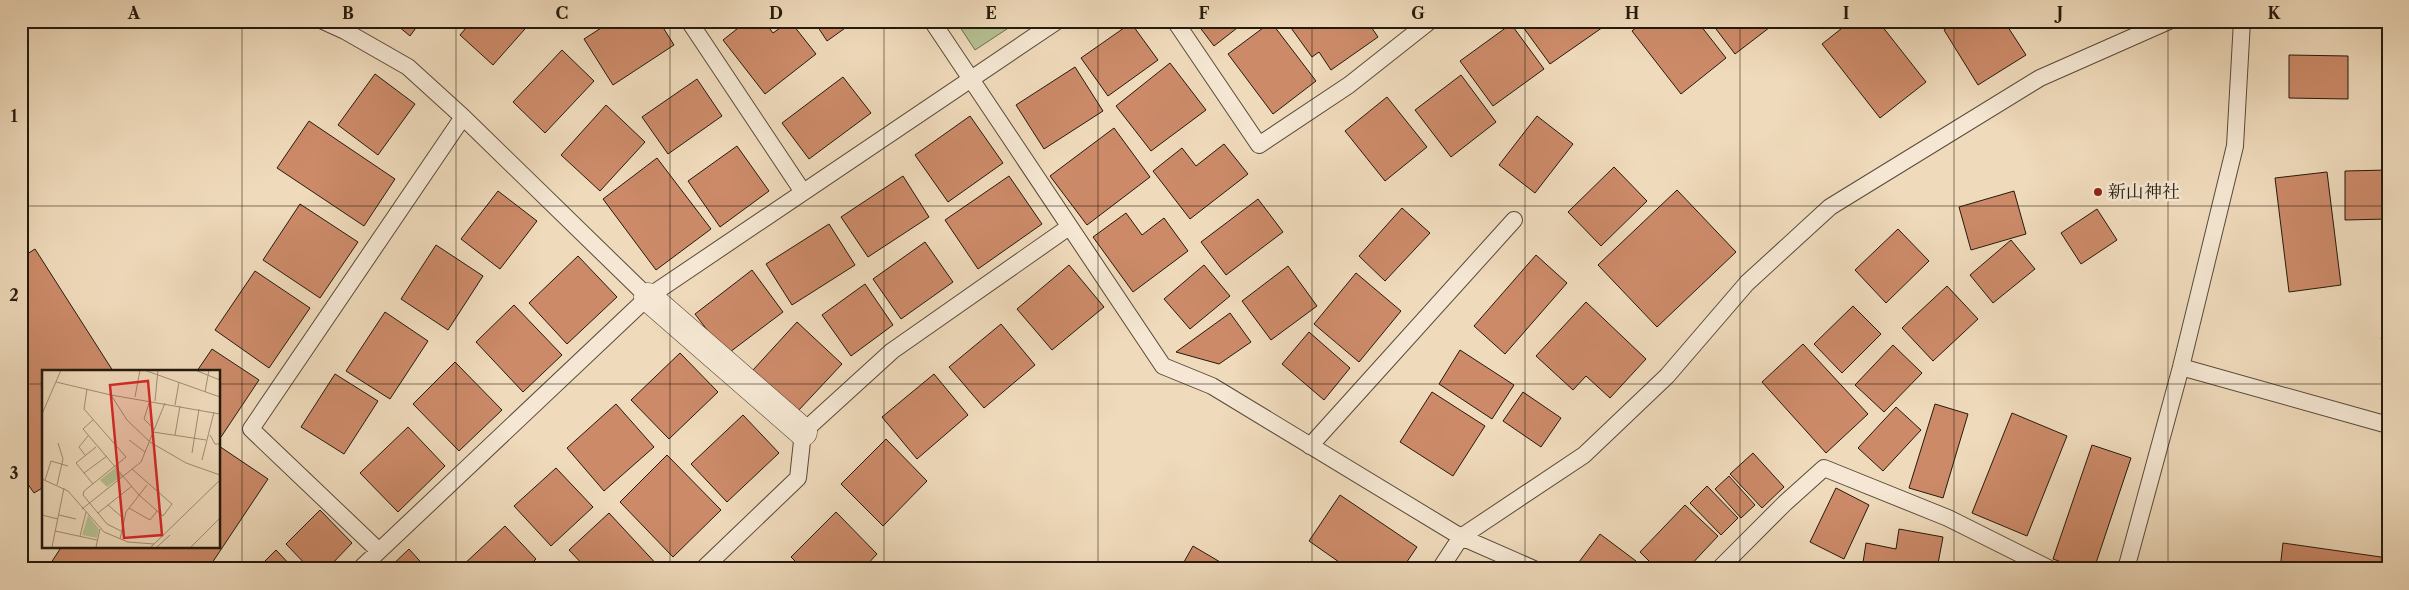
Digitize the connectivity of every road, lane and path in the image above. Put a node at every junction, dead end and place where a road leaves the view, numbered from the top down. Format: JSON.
{"nodes":[{"id":1,"x":323,"y":21,"type":"edge"},
{"id":2,"x":689,"y":21,"type":"edge"},
{"id":3,"x":932,"y":21,"type":"edge"},
{"id":4,"x":1057,"y":21,"type":"edge"},
{"id":5,"x":1175,"y":21,"type":"edge"},
{"id":6,"x":1430,"y":21,"type":"edge"},
{"id":7,"x":2168,"y":21,"type":"edge"},
{"id":8,"x":2242,"y":21,"type":"edge"},
{"id":9,"x":970,"y":78,"type":"junction"},
{"id":10,"x":462,"y":117,"type":"junction"},
{"id":11,"x":803,"y":192,"type":"junction"},
{"id":12,"x":1514,"y":220,"type":"dead end"},
{"id":13,"x":1069,"y":227,"type":"junction"},
{"id":14,"x":648,"y":298,"type":"junction"},
{"id":15,"x":2182,"y":367,"type":"junction"},
{"id":16,"x":2388,"y":426,"type":"edge"},
{"id":17,"x":803,"y":432,"type":"junction"},
{"id":18,"x":1310,"y":446,"type":"junction"},
{"id":19,"x":1461,"y":537,"type":"junction"},
{"id":20,"x":379,"y":551,"type":"junction"},
{"id":21,"x":360,"y":569,"type":"edge"},
{"id":22,"x":703,"y":569,"type":"edge"},
{"id":23,"x":1440,"y":569,"type":"edge"},
{"id":24,"x":1534,"y":569,"type":"edge"},
{"id":25,"x":1719,"y":569,"type":"edge"},
{"id":26,"x":2050,"y":569,"type":"edge"},
{"id":27,"x":2126,"y":569,"type":"edge"}],
"edges":[{"from":1,"to":10,"type":"lane"},
{"from":2,"to":11,"type":"lane"},
{"from":3,"to":9,"type":"lane"},
{"from":4,"to":9,"type":"lane"},
{"from":5,"to":6,"type":"lane"},
{"from":7,"to":19,"type":"lane"},
{"from":8,"to":15,"type":"lane"},
{"from":9,"to":11,"type":"lane"},
{"from":9,"to":13,"type":"lane"},
{"from":10,"to":14,"type":"lane"},
{"from":10,"to":20,"type":"lane"},
{"from":11,"to":14,"type":"lane"},
{"from":12,"to":18,"type":"lane"},
{"from":13,"to":17,"type":"lane"},
{"from":13,"to":18,"type":"lane"},
{"from":14,"to":17,"type":"street"},
{"from":14,"to":20,"type":"lane"},
{"from":15,"to":16,"type":"lane"},
{"from":15,"to":27,"type":"lane"},
{"from":17,"to":22,"type":"lane"},
{"from":18,"to":19,"type":"lane"},
{"from":19,"to":23,"type":"lane"},
{"from":19,"to":24,"type":"lane"},
{"from":20,"to":21,"type":"lane"},
{"from":25,"to":26,"type":"lane"}]}
